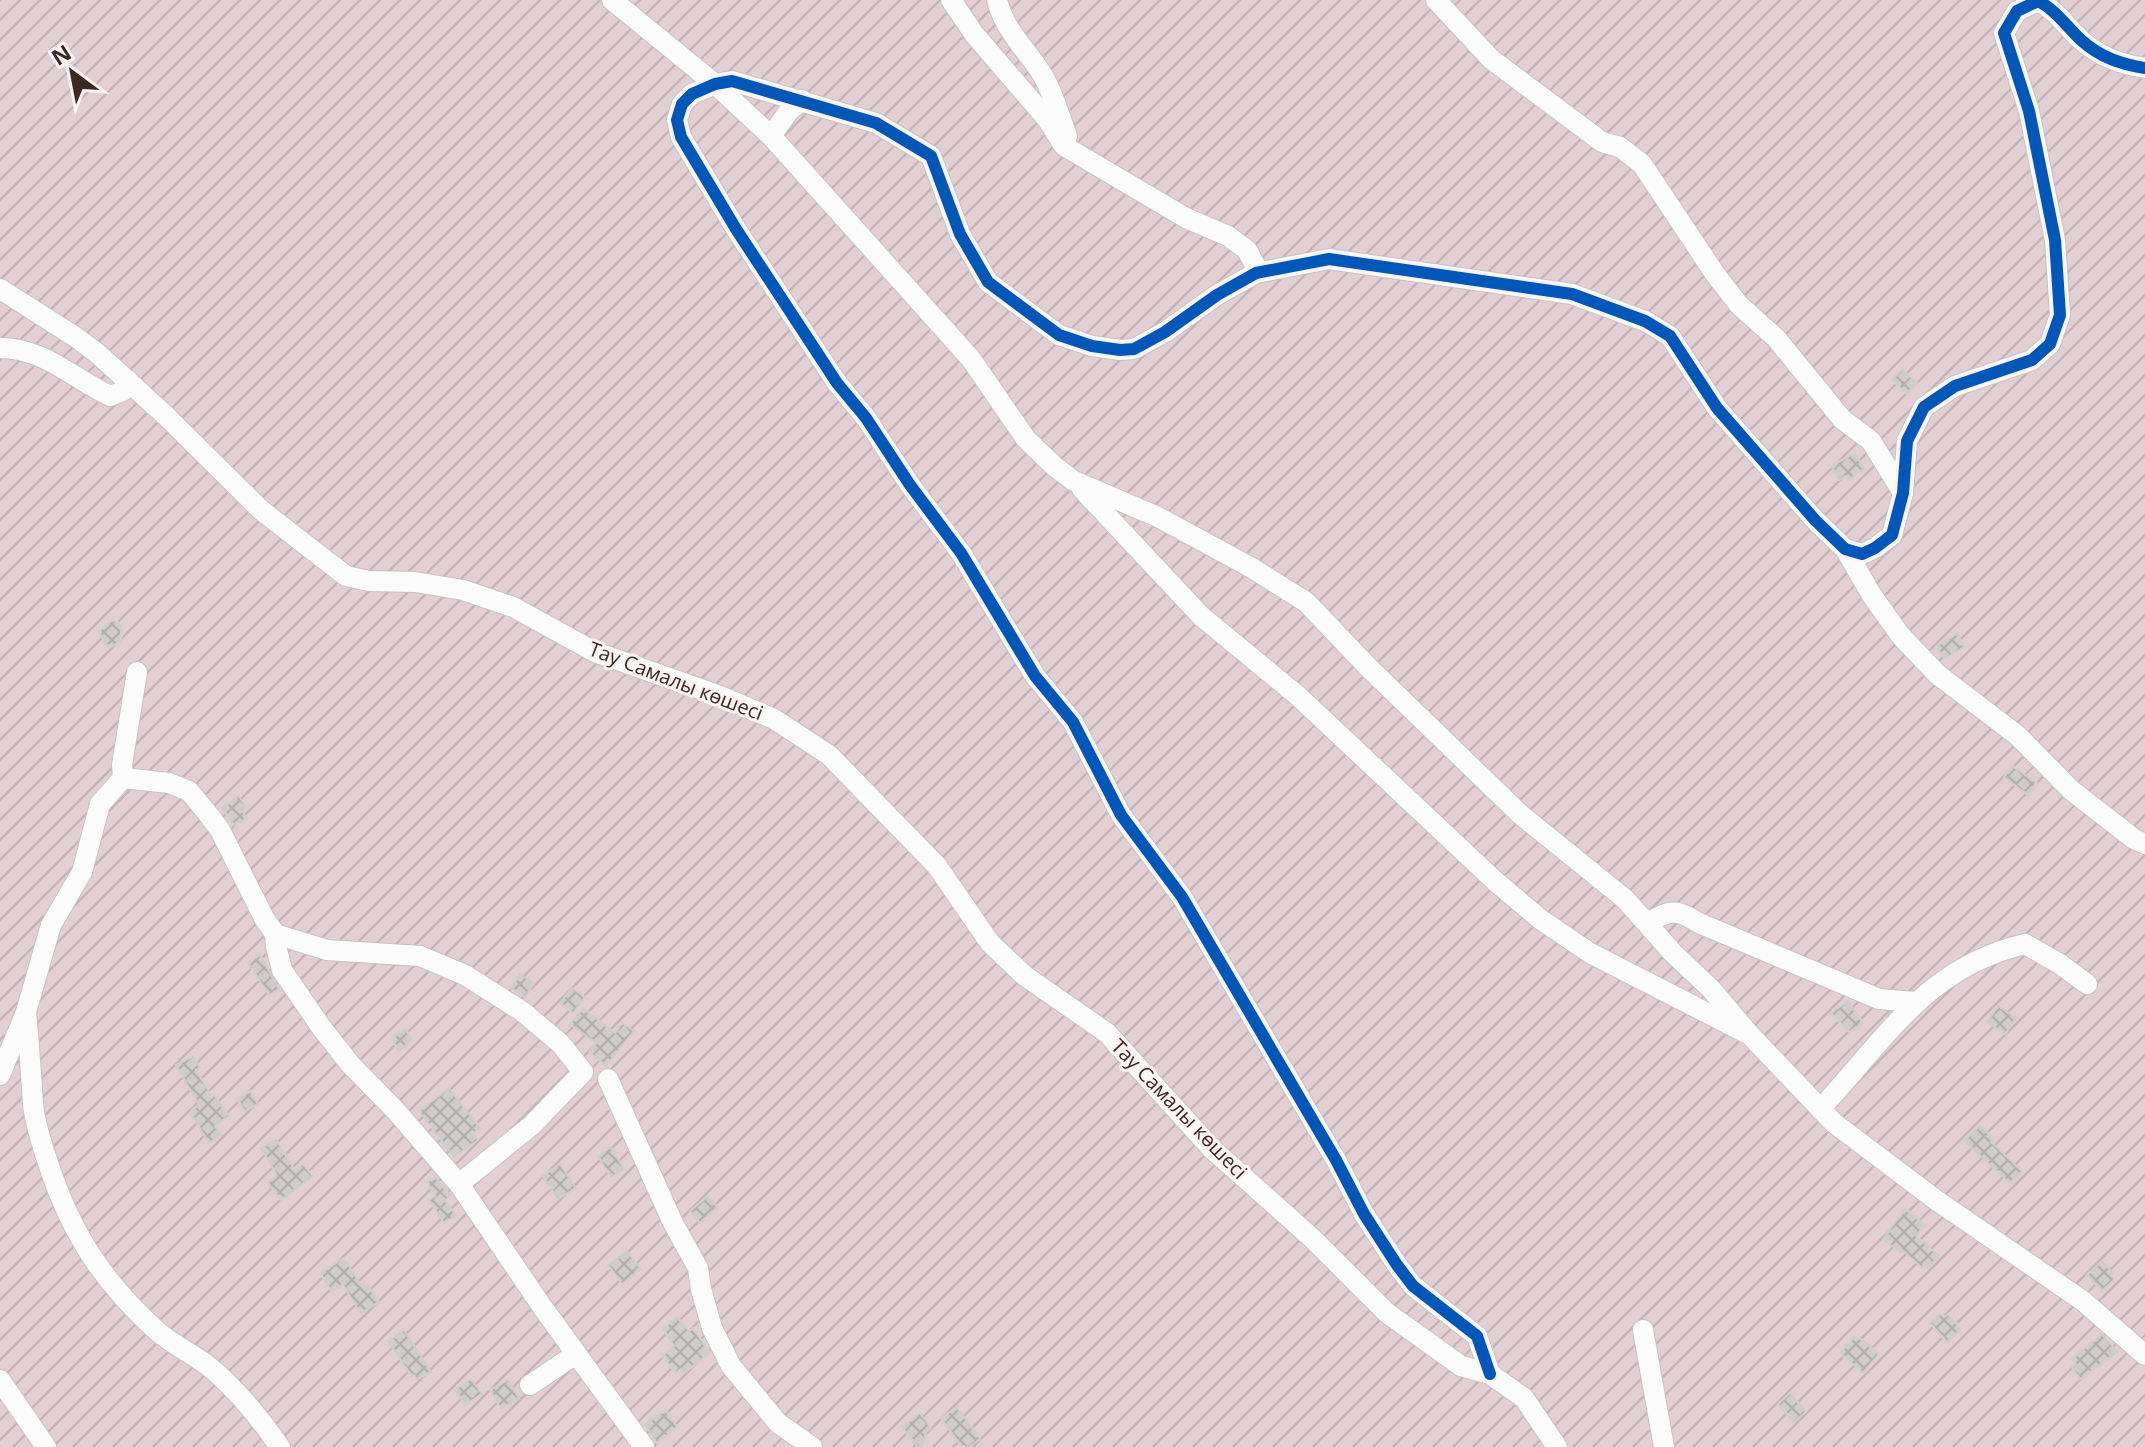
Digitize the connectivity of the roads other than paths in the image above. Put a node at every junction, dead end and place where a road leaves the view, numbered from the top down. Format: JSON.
{"nodes":[{"id":1,"x":612,"y":0,"type":"edge"},
{"id":2,"x":951,"y":0,"type":"edge"},
{"id":3,"x":997,"y":0,"type":"edge"},
{"id":4,"x":1436,"y":0,"type":"edge"},
{"id":5,"x":2145,"y":68,"type":"edge"},
{"id":6,"x":715,"y":84,"type":"junction"},
{"id":7,"x":802,"y":100,"type":"junction"},
{"id":8,"x":771,"y":136,"type":"junction"},
{"id":9,"x":1073,"y":150,"type":"junction"},
{"id":10,"x":1256,"y":273,"type":"junction"},
{"id":11,"x":0,"y":289,"type":"edge"},
{"id":12,"x":0,"y":348,"type":"edge"},
{"id":13,"x":128,"y":380,"type":"junction"},
{"id":14,"x":1074,"y":481,"type":"junction"},
{"id":15,"x":1903,"y":493,"type":"junction"},
{"id":16,"x":1845,"y":549,"type":"junction"},
{"id":17,"x":137,"y":672,"type":"dead end"},
{"id":18,"x":123,"y":778,"type":"junction"},
{"id":19,"x":2145,"y":844,"type":"edge"},
{"id":20,"x":1648,"y":923,"type":"junction"},
{"id":21,"x":275,"y":934,"type":"junction"},
{"id":22,"x":2087,"y":984,"type":"dead end"},
{"id":23,"x":1915,"y":1002,"type":"junction"},
{"id":24,"x":26,"y":1012,"type":"junction"},
{"id":25,"x":1750,"y":1035,"type":"junction"},
{"id":26,"x":0,"y":1075,"type":"edge"},
{"id":27,"x":608,"y":1079,"type":"dead end"},
{"id":28,"x":1820,"y":1109,"type":"junction"},
{"id":29,"x":459,"y":1184,"type":"junction"},
{"id":30,"x":1643,"y":1330,"type":"dead end"},
{"id":31,"x":576,"y":1354,"type":"junction"},
{"id":32,"x":2145,"y":1355,"type":"edge"},
{"id":33,"x":1490,"y":1374,"type":"junction"},
{"id":34,"x":0,"y":1380,"type":"edge"},
{"id":35,"x":530,"y":1385,"type":"dead end"},
{"id":36,"x":46,"y":1447,"type":"edge"},
{"id":37,"x":280,"y":1447,"type":"edge"},
{"id":38,"x":644,"y":1447,"type":"edge"},
{"id":39,"x":812,"y":1447,"type":"edge"},
{"id":40,"x":1557,"y":1447,"type":"edge"},
{"id":41,"x":1664,"y":1447,"type":"edge"}],
"edges":[{"from":1,"to":6,"type":"street"},
{"from":2,"to":9,"type":"street"},
{"from":3,"to":9,"type":"street"},
{"from":4,"to":15,"type":"street"},
{"from":5,"to":15,"type":"street"},
{"from":6,"to":7,"type":"street"},
{"from":6,"to":8,"type":"street"},
{"from":6,"to":33,"type":"street"},
{"from":7,"to":8,"type":"street"},
{"from":7,"to":10,"type":"street"},
{"from":8,"to":14,"type":"street"},
{"from":9,"to":10,"type":"street"},
{"from":10,"to":16,"type":"street"},
{"from":11,"to":13,"type":"street","name":"Тау Самалы көшесі"},
{"from":12,"to":13,"type":"street"},
{"from":13,"to":33,"type":"street","name":"Тау Самалы көшесі"},
{"from":14,"to":20,"type":"street"},
{"from":14,"to":25,"type":"street"},
{"from":15,"to":16,"type":"street"},
{"from":16,"to":19,"type":"street"},
{"from":17,"to":18,"type":"street"},
{"from":18,"to":21,"type":"street"},
{"from":18,"to":24,"type":"street"},
{"from":20,"to":23,"type":"street"},
{"from":20,"to":25,"type":"street"},
{"from":21,"to":29,"type":"street"},
{"from":21,"to":29,"type":"street"},
{"from":22,"to":23,"type":"street"},
{"from":23,"to":28,"type":"street"},
{"from":24,"to":26,"type":"street"},
{"from":24,"to":37,"type":"street"},
{"from":25,"to":28,"type":"street"},
{"from":27,"to":39,"type":"street"},
{"from":28,"to":32,"type":"street"},
{"from":29,"to":31,"type":"street"},
{"from":30,"to":41,"type":"street"},
{"from":31,"to":35,"type":"street"},
{"from":31,"to":38,"type":"street"},
{"from":33,"to":40,"type":"street","name":"Тау Самалы көшесі"},
{"from":34,"to":36,"type":"street"}]}
